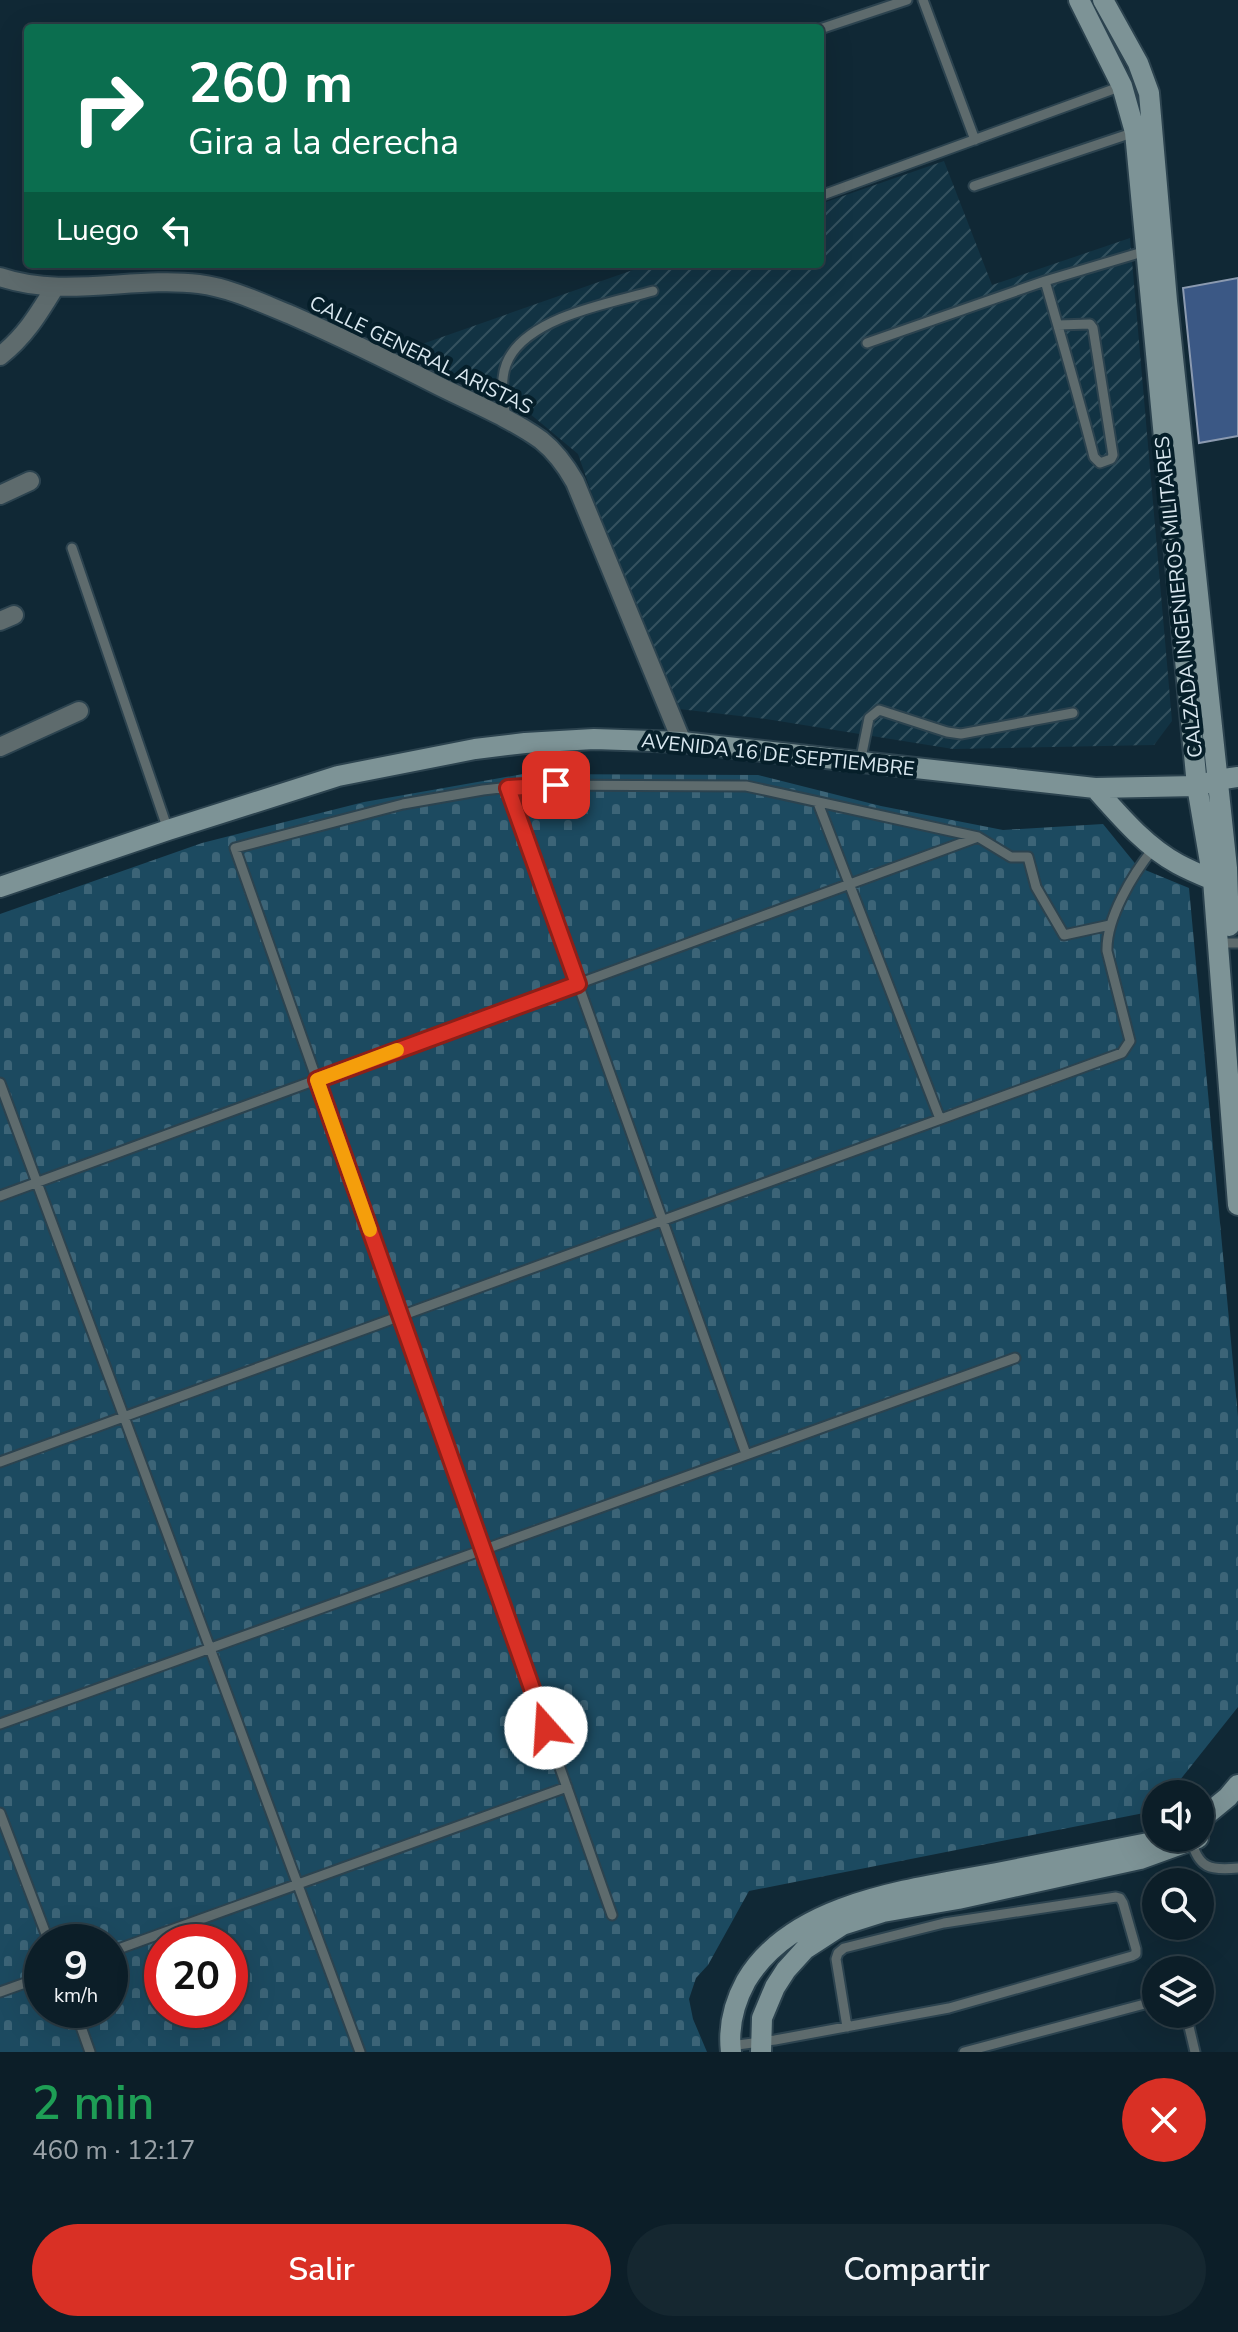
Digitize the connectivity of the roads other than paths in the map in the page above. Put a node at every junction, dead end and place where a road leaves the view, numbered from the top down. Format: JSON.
{"nodes":[{"id":1,"x":907,"y":0,"type":"edge"},
{"id":2,"x":923,"y":0,"type":"edge"},
{"id":3,"x":1079,"y":0,"type":"edge"},
{"id":4,"x":1103,"y":0,"type":"edge"},
{"id":5,"x":824,"y":28,"type":"edge"},
{"id":6,"x":1122,"y":86,"type":"junction"},
{"id":7,"x":1135,"y":132,"type":"junction"},
{"id":8,"x":975,"y":140,"type":"junction"},
{"id":9,"x":974,"y":186,"type":"dead end"},
{"id":10,"x":824,"y":195,"type":"edge"},
{"id":11,"x":1146,"y":251,"type":"junction"},
{"id":12,"x":0,"y":277,"type":"edge"},
{"id":13,"x":1045,"y":281,"type":"junction"},
{"id":14,"x":55,"y":287,"type":"junction"},
{"id":15,"x":653,"y":291,"type":"dead end"},
{"id":16,"x":1058,"y":325,"type":"junction"},
{"id":17,"x":867,"y":343,"type":"dead end"},
{"id":18,"x":0,"y":356,"type":"edge"},
{"id":19,"x":506,"y":420,"type":"junction"},
{"id":20,"x":30,"y":481,"type":"dead end"},
{"id":21,"x":0,"y":495,"type":"edge"},
{"id":22,"x":72,"y":548,"type":"dead end"},
{"id":23,"x":79,"y":711,"type":"dead end"},
{"id":24,"x":1073,"y":713,"type":"dead end"},
{"id":25,"x":682,"y":742,"type":"junction"},
{"id":26,"x":0,"y":747,"type":"edge"},
{"id":27,"x":860,"y":763,"type":"junction"},
{"id":28,"x":1238,"y":777,"type":"edge"},
{"id":29,"x":1207,"y":783,"type":"junction"},
{"id":30,"x":508,"y":788,"type":"junction"},
{"id":31,"x":1095,"y":788,"type":"junction"},
{"id":32,"x":818,"y":803,"type":"junction"},
{"id":33,"x":168,"y":830,"type":"junction"},
{"id":34,"x":978,"y":837,"type":"junction"},
{"id":35,"x":1154,"y":848,"type":"junction"},
{"id":36,"x":1226,"y":869,"type":"edge"},
{"id":37,"x":851,"y":884,"type":"junction"},
{"id":38,"x":0,"y":887,"type":"edge"},
{"id":39,"x":1110,"y":925,"type":"junction"},
{"id":40,"x":1228,"y":943,"type":"edge"},
{"id":41,"x":578,"y":984,"type":"junction"},
{"id":42,"x":1238,"y":1050,"type":"edge"},
{"id":43,"x":317,"y":1080,"type":"junction"},
{"id":44,"x":0,"y":1083,"type":"edge"},
{"id":45,"x":940,"y":1119,"type":"junction"},
{"id":46,"x":37,"y":1182,"type":"junction"},
{"id":47,"x":0,"y":1196,"type":"edge"},
{"id":48,"x":1238,"y":1205,"type":"edge"},
{"id":49,"x":662,"y":1221,"type":"junction"},
{"id":50,"x":400,"y":1316,"type":"junction"},
{"id":51,"x":1015,"y":1358,"type":"dead end"},
{"id":52,"x":124,"y":1417,"type":"junction"},
{"id":53,"x":746,"y":1454,"type":"junction"},
{"id":54,"x":0,"y":1462,"type":"edge"},
{"id":55,"x":483,"y":1549,"type":"junction"},
{"id":56,"x":210,"y":1648,"type":"junction"},
{"id":57,"x":0,"y":1724,"type":"edge"},
{"id":58,"x":1238,"y":1785,"type":"edge"},
{"id":59,"x":567,"y":1787,"type":"junction"},
{"id":60,"x":1238,"y":1803,"type":"edge"},
{"id":61,"x":1214,"y":1808,"type":"edge"},
{"id":62,"x":0,"y":1813,"type":"edge"},
{"id":63,"x":1214,"y":1824,"type":"edge"},
{"id":64,"x":1142,"y":1844,"type":"edge"},
{"id":65,"x":1158,"y":1852,"type":"edge"},
{"id":66,"x":1198,"y":1852,"type":"edge"},
{"id":67,"x":1238,"y":1868,"type":"edge"},
{"id":68,"x":298,"y":1885,"type":"junction"},
{"id":69,"x":612,"y":1915,"type":"dead end"},
{"id":70,"x":42,"y":1924,"type":"edge"},
{"id":71,"x":128,"y":1946,"type":"edge"},
{"id":72,"x":24,"y":1983,"type":"edge"},
{"id":73,"x":0,"y":1992,"type":"edge"},
{"id":74,"x":1142,"y":2005,"type":"edge"},
{"id":75,"x":847,"y":2027,"type":"junction"},
{"id":76,"x":81,"y":2028,"type":"edge"},
{"id":77,"x":1189,"y":2028,"type":"edge"},
{"id":78,"x":761,"y":2047,"type":"edge"},
{"id":79,"x":731,"y":2049,"type":"edge"},
{"id":80,"x":90,"y":2052,"type":"edge"},
{"id":81,"x":360,"y":2052,"type":"edge"},
{"id":82,"x":964,"y":2052,"type":"edge"},
{"id":83,"x":1195,"y":2052,"type":"edge"}],
"edges":[{"from":1,"to":5,"type":"lane"},
{"from":2,"to":8,"type":"lane"},
{"from":3,"to":6,"type":"main road","name":"CALZADA INGENIEROS MILITARES"},
{"from":4,"to":29,"type":"main road","name":"CALZADA INGENIEROS MILITARES"},
{"from":6,"to":7,"type":"main road","name":"CALZADA INGENIEROS MILITARES"},
{"from":6,"to":8,"type":"lane"},
{"from":7,"to":9,"type":"lane"},
{"from":7,"to":11,"type":"main road","name":"CALZADA INGENIEROS MILITARES"},
{"from":8,"to":10,"type":"lane"},
{"from":11,"to":13,"type":"lane"},
{"from":11,"to":29,"type":"main road","name":"CALZADA INGENIEROS MILITARES"},
{"from":12,"to":14,"type":"street","name":"CALLE GENERAL ARISTAS"},
{"from":13,"to":16,"type":"lane"},
{"from":13,"to":17,"type":"lane"},
{"from":14,"to":18,"type":"street"},
{"from":14,"to":19,"type":"street","name":"CALLE GENERAL ARISTAS"},
{"from":15,"to":19,"type":"lane"},
{"from":16,"to":16,"type":"lane"},
{"from":19,"to":25,"type":"street","name":"CALLE GENERAL ARISTAS"},
{"from":20,"to":21,"type":"street"},
{"from":22,"to":33,"type":"lane"},
{"from":23,"to":26,"type":"street"},
{"from":24,"to":27,"type":"lane"},
{"from":25,"to":27,"type":"main road","name":"AVENIDA 16 DE SEPTIEMBRE"},
{"from":25,"to":33,"type":"main road","name":"AVENIDA 16 DE SEPTIEMBRE"},
{"from":27,"to":31,"type":"main road","name":"AVENIDA 16 DE SEPTIEMBRE"},
{"from":28,"to":29,"type":"main road","name":"AVENIDA 16 DE SEPTIEMBRE"},
{"from":29,"to":31,"type":"main road","name":"AVENIDA 16 DE SEPTIEMBRE"},
{"from":29,"to":36,"type":"main road","name":"CALZADA INGENIEROS MILITARES"},
{"from":30,"to":32,"type":"lane"},
{"from":30,"to":41,"type":"lane"},
{"from":30,"to":43,"type":"lane"},
{"from":31,"to":35,"type":"main road"},
{"from":32,"to":34,"type":"lane"},
{"from":32,"to":37,"type":"lane"},
{"from":33,"to":38,"type":"main road","name":"AVENIDA 16 DE SEPTIEMBRE"},
{"from":34,"to":37,"type":"lane"},
{"from":34,"to":39,"type":"lane"},
{"from":35,"to":36,"type":"main road"},
{"from":35,"to":39,"type":"lane"},
{"from":36,"to":40,"type":"main road","name":"CALZADA INGENIEROS MILITARES"},
{"from":37,"to":41,"type":"lane"},
{"from":37,"to":45,"type":"lane"},
{"from":39,"to":45,"type":"lane"},
{"from":40,"to":42,"type":"main road","name":"CALZADA INGENIEROS MILITARES"},
{"from":40,"to":48,"type":"main road","name":"CALZADA INGENIEROS MILITARES"},
{"from":41,"to":43,"type":"lane"},
{"from":41,"to":49,"type":"lane"},
{"from":43,"to":46,"type":"lane"},
{"from":43,"to":50,"type":"lane"},
{"from":44,"to":46,"type":"lane"},
{"from":45,"to":49,"type":"lane"},
{"from":46,"to":47,"type":"lane"},
{"from":46,"to":52,"type":"lane"},
{"from":49,"to":50,"type":"lane"},
{"from":49,"to":53,"type":"lane"},
{"from":50,"to":52,"type":"lane"},
{"from":50,"to":55,"type":"lane"},
{"from":51,"to":53,"type":"lane"},
{"from":52,"to":54,"type":"lane"},
{"from":52,"to":56,"type":"lane"},
{"from":53,"to":55,"type":"lane"},
{"from":55,"to":56,"type":"lane"},
{"from":55,"to":59,"type":"lane"},
{"from":56,"to":57,"type":"lane"},
{"from":56,"to":68,"type":"lane"},
{"from":58,"to":61,"type":"main road"},
{"from":59,"to":68,"type":"lane"},
{"from":59,"to":69,"type":"lane"},
{"from":60,"to":63,"type":"main road"},
{"from":62,"to":70,"type":"lane"},
{"from":64,"to":79,"type":"main road"},
{"from":65,"to":78,"type":"main road"},
{"from":66,"to":67,"type":"lane"},
{"from":68,"to":71,"type":"lane"},
{"from":68,"to":81,"type":"lane"},
{"from":72,"to":73,"type":"lane"},
{"from":74,"to":82,"type":"lane"},
{"from":75,"to":75,"type":"lane"},
{"from":75,"to":78,"type":"lane"},
{"from":76,"to":80,"type":"lane"},
{"from":77,"to":83,"type":"lane"},
{"from":78,"to":79,"type":"lane"}]}
